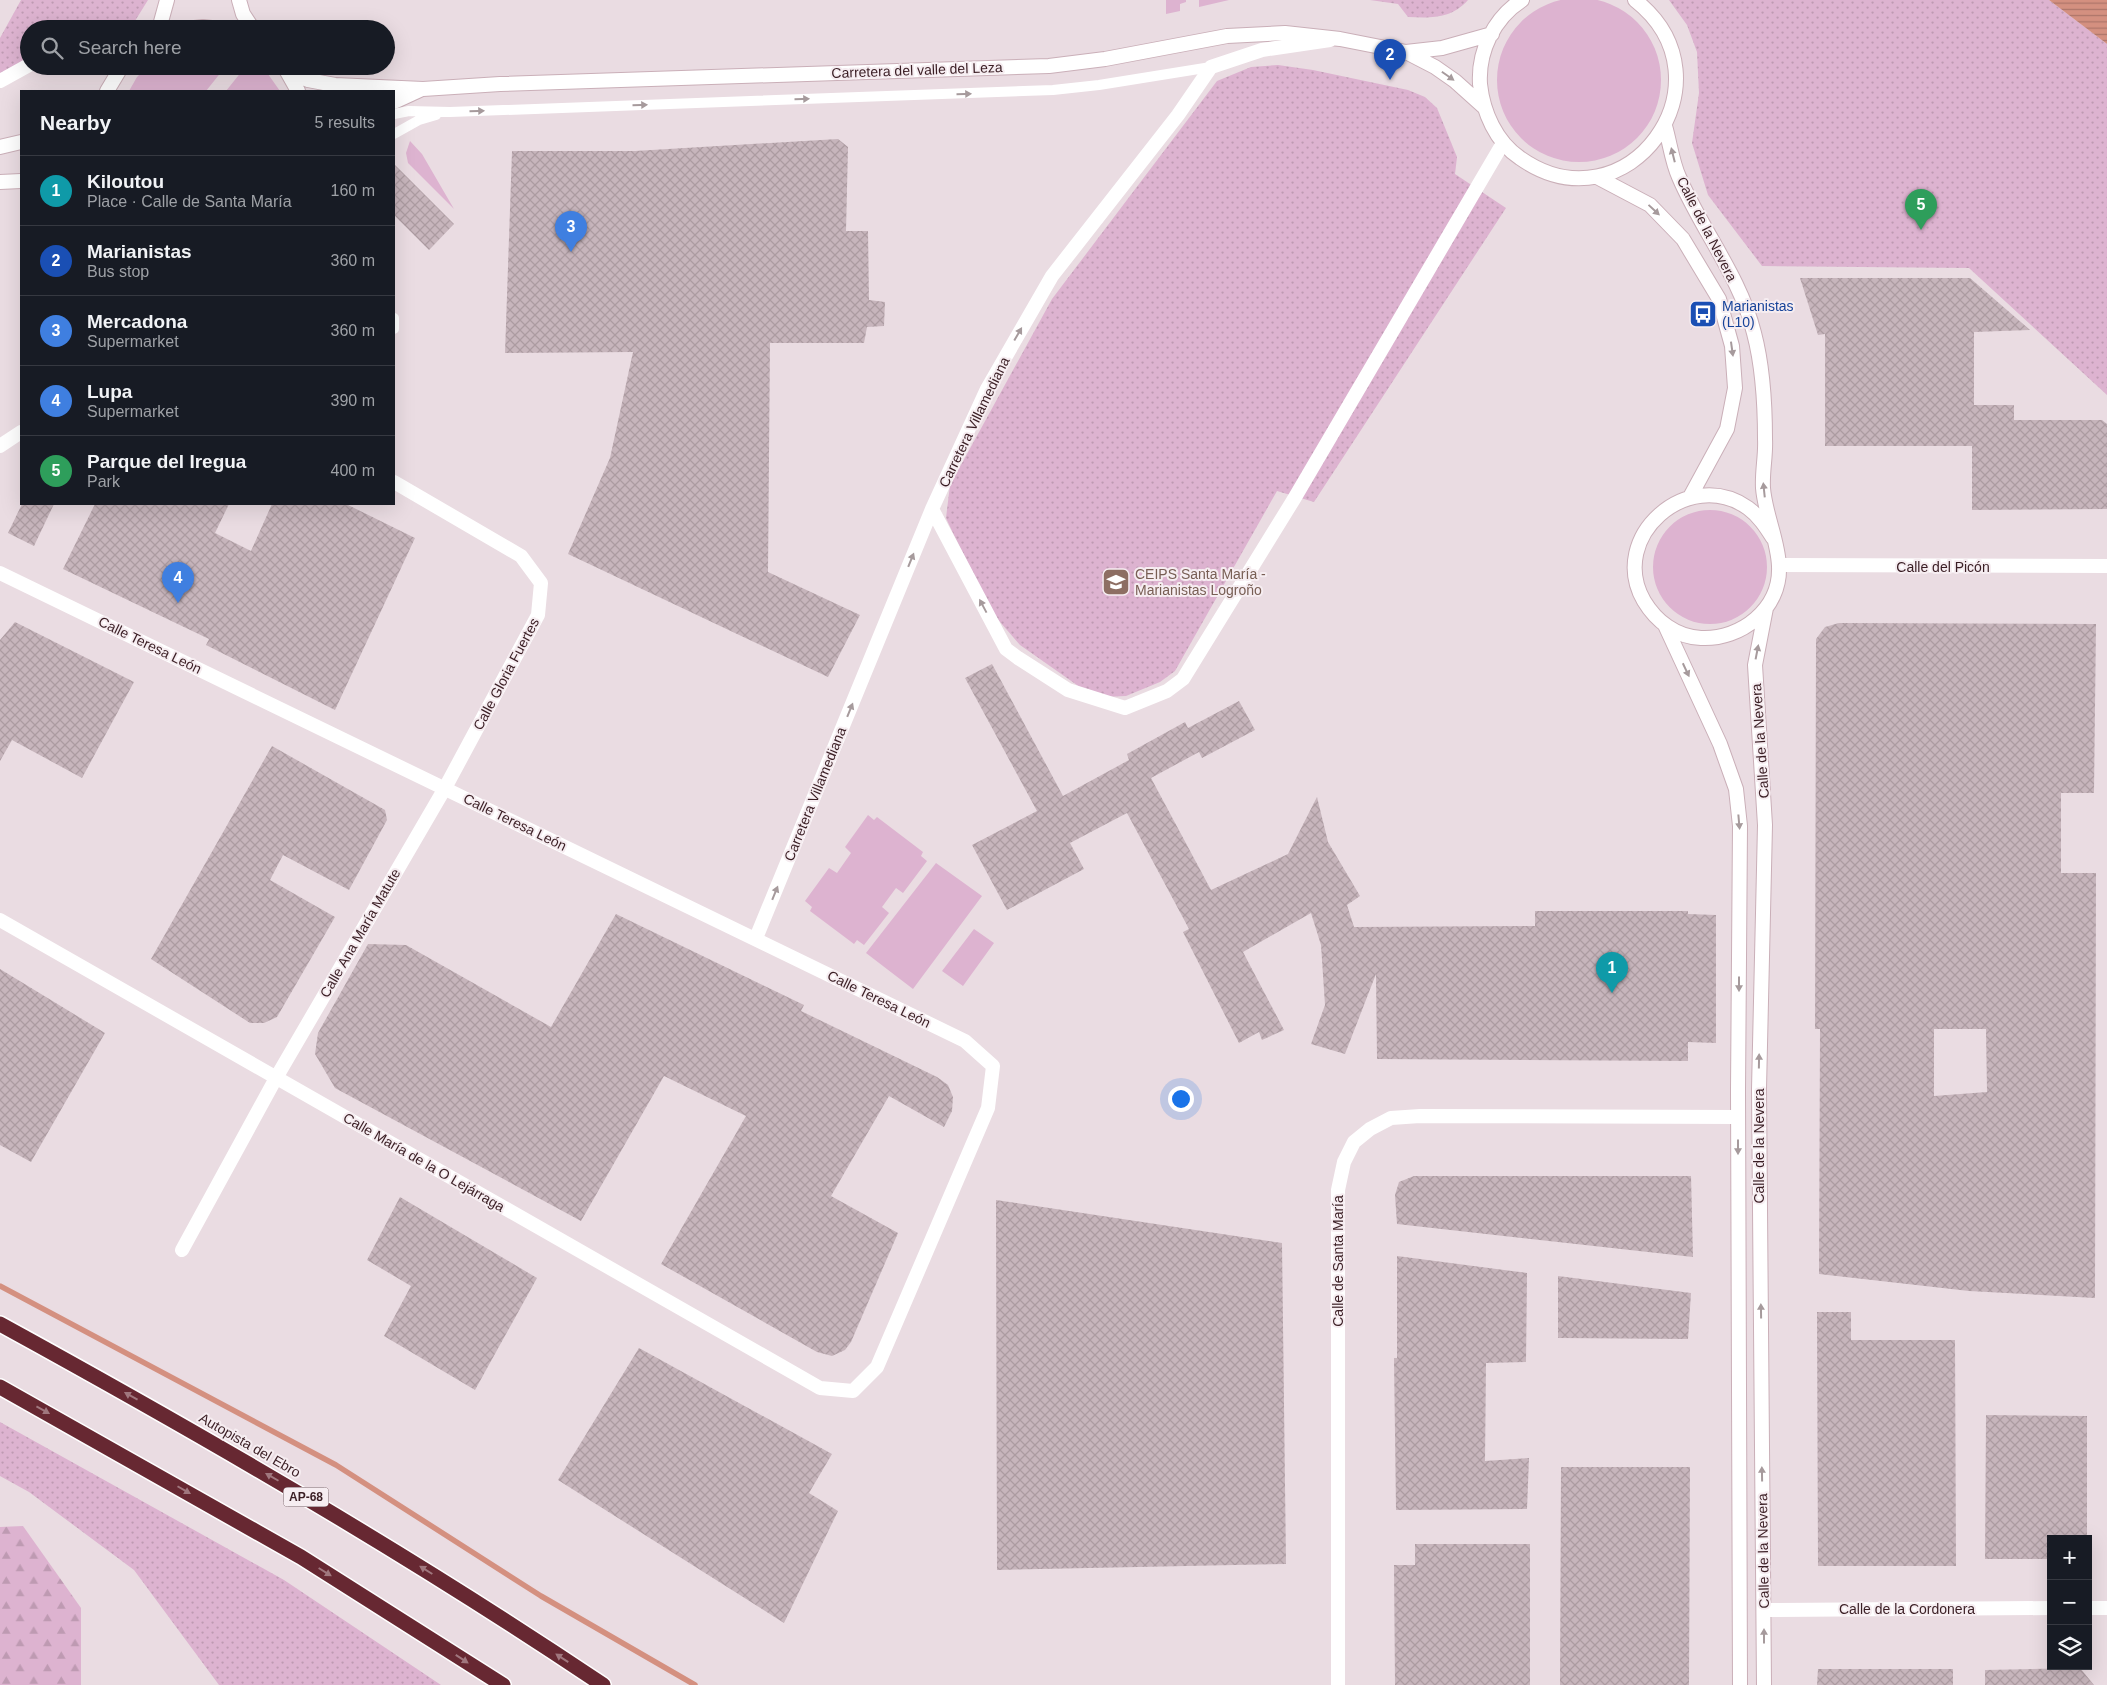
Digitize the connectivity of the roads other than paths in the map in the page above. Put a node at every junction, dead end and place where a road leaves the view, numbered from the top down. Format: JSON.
{"nodes":[{"id":1,"x":167,"y":0,"type":"edge"},
{"id":2,"x":239,"y":0,"type":"edge"},
{"id":3,"x":1522,"y":0,"type":"edge"},
{"id":4,"x":1635,"y":0,"type":"edge"},
{"id":5,"x":162,"y":20,"type":"edge"},
{"id":6,"x":247,"y":20,"type":"edge"},
{"id":7,"x":1492,"y":34,"type":"junction"},
{"id":8,"x":1340,"y":39,"type":"junction"},
{"id":9,"x":1406,"y":52,"type":"junction"},
{"id":10,"x":1211,"y":67,"type":"junction"},
{"id":11,"x":20,"y":70,"type":"edge"},
{"id":12,"x":117,"y":75,"type":"edge"},
{"id":13,"x":289,"y":75,"type":"edge"},
{"id":14,"x":298,"y":75,"type":"edge"},
{"id":15,"x":0,"y":81,"type":"edge"},
{"id":16,"x":423,"y":89,"type":"junction"},
{"id":17,"x":108,"y":90,"type":"edge"},
{"id":18,"x":297,"y":90,"type":"edge"},
{"id":19,"x":395,"y":102,"type":"edge"},
{"id":20,"x":1484,"y":106,"type":"junction"},
{"id":21,"x":450,"y":112,"type":"junction"},
{"id":22,"x":395,"y":114,"type":"edge"},
{"id":23,"x":1666,"y":126,"type":"junction"},
{"id":24,"x":395,"y":133,"type":"edge"},
{"id":25,"x":20,"y":142,"type":"edge"},
{"id":26,"x":1503,"y":143,"type":"junction"},
{"id":27,"x":0,"y":147,"type":"edge"},
{"id":28,"x":1597,"y":177,"type":"junction"},
{"id":29,"x":20,"y":180,"type":"edge"},
{"id":30,"x":0,"y":182,"type":"edge"},
{"id":31,"x":20,"y":433,"type":"edge"},
{"id":32,"x":0,"y":446,"type":"edge"},
{"id":33,"x":395,"y":483,"type":"edge"},
{"id":34,"x":1690,"y":497,"type":"junction"},
{"id":35,"x":932,"y":509,"type":"junction"},
{"id":36,"x":1773,"y":538,"type":"junction"},
{"id":37,"x":1779,"y":565,"type":"junction"},
{"id":38,"x":2107,"y":566,"type":"edge"},
{"id":39,"x":0,"y":573,"type":"edge"},
{"id":40,"x":1766,"y":608,"type":"junction"},
{"id":41,"x":1665,"y":626,"type":"junction"},
{"id":42,"x":444,"y":788,"type":"junction"},
{"id":43,"x":0,"y":920,"type":"edge"},
{"id":44,"x":756,"y":938,"type":"junction"},
{"id":45,"x":276,"y":1078,"type":"junction"},
{"id":46,"x":1738,"y":1117,"type":"junction"},
{"id":47,"x":182,"y":1250,"type":"dead end"},
{"id":48,"x":0,"y":1324,"type":"edge"},
{"id":49,"x":0,"y":1386,"type":"edge"},
{"id":50,"x":853,"y":1391,"type":"joint"},
{"id":51,"x":2047,"y":1608,"type":"edge"},
{"id":52,"x":2092,"y":1608,"type":"edge"},
{"id":53,"x":2107,"y":1608,"type":"edge"},
{"id":54,"x":1764,"y":1610,"type":"junction"},
{"id":55,"x":503,"y":1685,"type":"edge"},
{"id":56,"x":603,"y":1685,"type":"edge"},
{"id":57,"x":1338,"y":1685,"type":"edge"},
{"id":58,"x":1740,"y":1685,"type":"edge"},
{"id":59,"x":1764,"y":1685,"type":"edge"}],
"edges":[{"from":1,"to":5,"type":"street"},
{"from":2,"to":6,"type":"street"},
{"from":3,"to":7,"type":"street"},
{"from":4,"to":23,"type":"street"},
{"from":7,"to":9,"type":"street","name":"Carretera del valle del Leza"},
{"from":7,"to":20,"type":"street"},
{"from":8,"to":9,"type":"street","name":"Carretera del valle del Leza"},
{"from":8,"to":10,"type":"street"},
{"from":8,"to":16,"type":"street","name":"Carretera del valle del Leza"},
{"from":9,"to":20,"type":"street","name":"Carretera del valle del Leza","one_way":true},
{"from":21,"to":10,"type":"lane","one_way":true},
{"from":35,"to":10,"type":"street","name":"Carretera Villamediana","one_way":true},
{"from":11,"to":15,"type":"street"},
{"from":12,"to":17,"type":"street"},
{"from":13,"to":18,"type":"street"},
{"from":14,"to":16,"type":"street","name":"Carretera del valle del Leza"},
{"from":16,"to":19,"type":"street","name":"Carretera del valle del Leza"},
{"from":20,"to":26,"type":"street"},
{"from":21,"to":22,"type":"lane"},
{"from":21,"to":24,"type":"lane"},
{"from":23,"to":28,"type":"street"},
{"from":36,"to":23,"type":"street","name":"Calle de la Nevera","one_way":true},
{"from":25,"to":27,"type":"street"},
{"from":26,"to":28,"type":"street"},
{"from":26,"to":35,"type":"street","one_way":true},
{"from":28,"to":34,"type":"street","name":"Calle de la Nevera","one_way":true},
{"from":29,"to":30,"type":"street"},
{"from":31,"to":32,"type":"street"},
{"from":33,"to":42,"type":"street","name":"Calle Gloria Fuertes"},
{"from":34,"to":36,"type":"street"},
{"from":34,"to":41,"type":"street"},
{"from":44,"to":35,"type":"street","name":"Carretera Villamediana","one_way":true},
{"from":36,"to":37,"type":"street"},
{"from":37,"to":38,"type":"street","name":"Calle del Picón"},
{"from":37,"to":40,"type":"street"},
{"from":39,"to":42,"type":"street","name":"Calle Teresa León"},
{"from":40,"to":41,"type":"street"},
{"from":54,"to":40,"type":"street","name":"Calle de la Nevera","one_way":true},
{"from":41,"to":46,"type":"street","name":"Calle de la Nevera","one_way":true},
{"from":42,"to":44,"type":"street","name":"Calle Teresa León"},
{"from":42,"to":45,"type":"street","name":"Calle Ana María Matute"},
{"from":43,"to":45,"type":"street","name":"Calle María de la O Lejárraga"},
{"from":44,"to":50,"type":"street","name":"Calle Teresa León"},
{"from":45,"to":47,"type":"street","name":"Calle Ana María Matute"},
{"from":45,"to":50,"type":"street","name":"Calle María de la O Lejárraga"},
{"from":46,"to":57,"type":"street","name":"Calle de Santa María"},
{"from":46,"to":58,"type":"street","name":"Calle de la Nevera","one_way":true},
{"from":56,"to":48,"type":"highway","name":"Autopista del Ebro","number":"AP-68","one_way":true},
{"from":49,"to":55,"type":"highway","one_way":true},
{"from":51,"to":54,"type":"street","name":"Calle de la Cordonera"},
{"from":52,"to":53,"type":"street"},
{"from":59,"to":54,"type":"street","name":"Calle de la Nevera","one_way":true}]}
